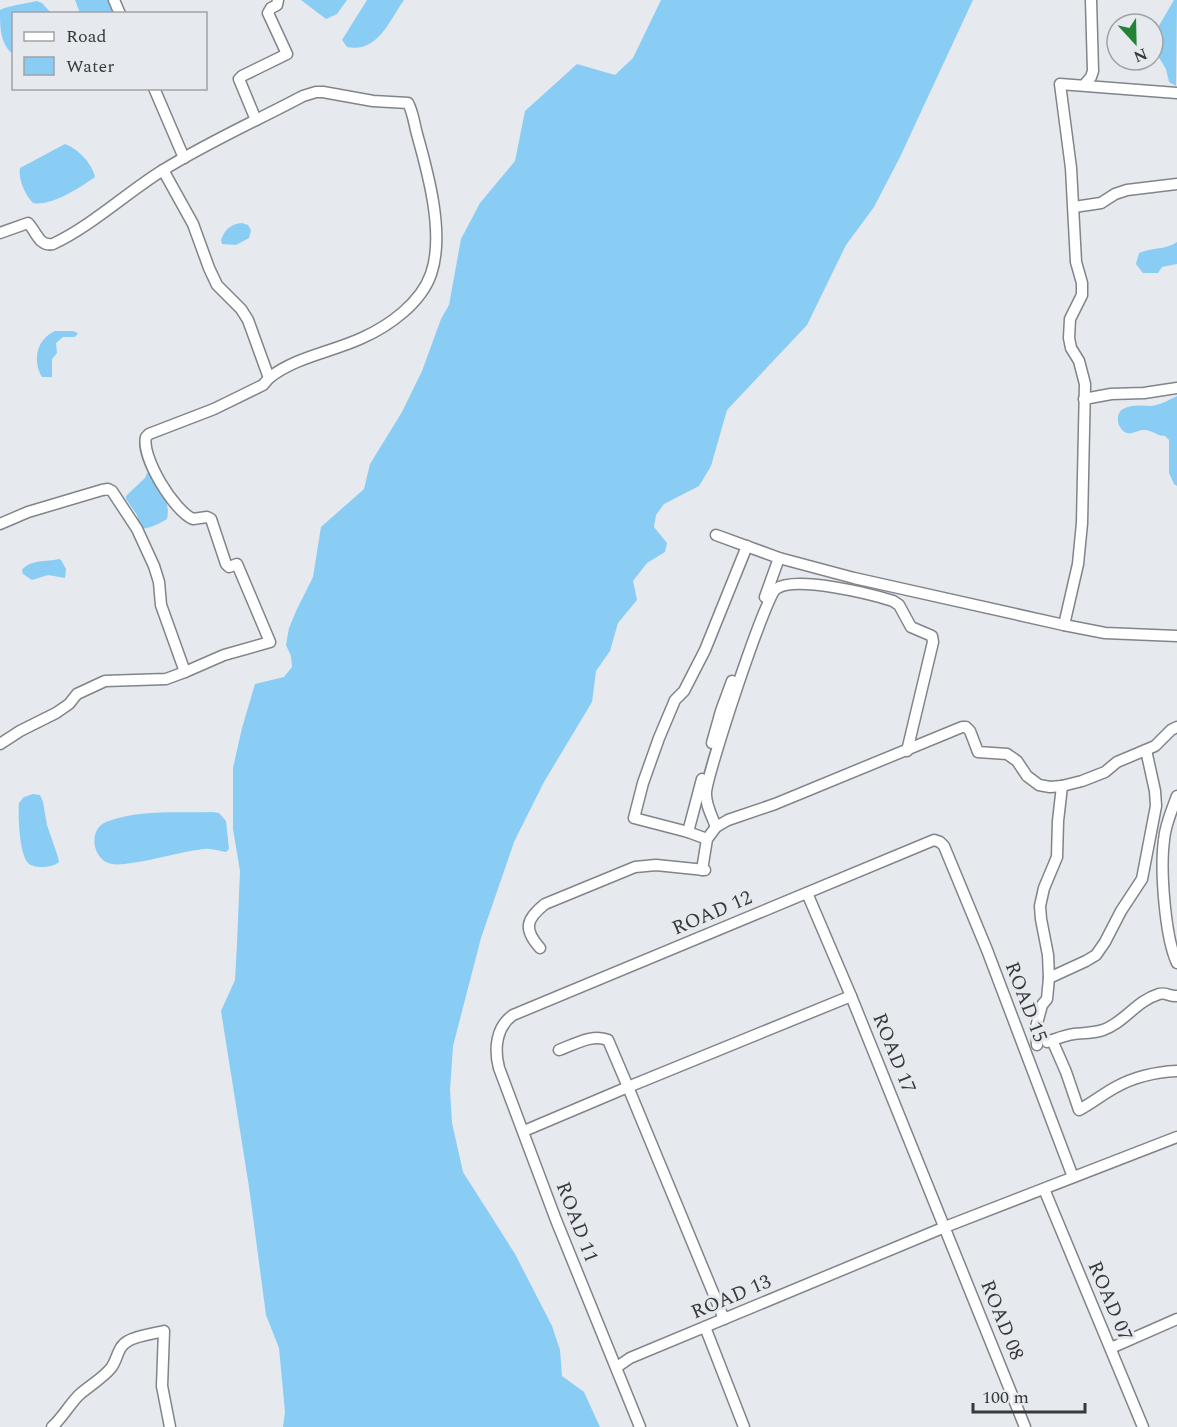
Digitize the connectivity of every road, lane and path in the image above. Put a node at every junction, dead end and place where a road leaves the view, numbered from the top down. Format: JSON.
{"nodes":[{"id":1,"x":278,"y":0,"type":"edge"},
{"id":2,"x":1091,"y":0,"type":"edge"},
{"id":3,"x":1084,"y":85,"type":"junction"},
{"id":4,"x":155,"y":90,"type":"edge"},
{"id":5,"x":1177,"y":93,"type":"edge"},
{"id":6,"x":256,"y":120,"type":"junction"},
{"id":7,"x":184,"y":158,"type":"junction"},
{"id":8,"x":163,"y":170,"type":"junction"},
{"id":9,"x":1177,"y":184,"type":"edge"},
{"id":10,"x":1074,"y":207,"type":"junction"},
{"id":11,"x":0,"y":233,"type":"edge"},
{"id":12,"x":269,"y":378,"type":"junction"},
{"id":13,"x":1177,"y":388,"type":"edge"},
{"id":14,"x":1084,"y":399,"type":"junction"},
{"id":15,"x":0,"y":524,"type":"edge"},
{"id":16,"x":716,"y":536,"type":"dead end"},
{"id":17,"x":747,"y":546,"type":"junction"},
{"id":18,"x":779,"y":558,"type":"junction"},
{"id":19,"x":1064,"y":624,"type":"junction"},
{"id":20,"x":1177,"y":636,"type":"edge"},
{"id":21,"x":185,"y":672,"type":"junction"},
{"id":22,"x":1177,"y":728,"type":"edge"},
{"id":23,"x":0,"y":744,"type":"edge"},
{"id":24,"x":1146,"y":750,"type":"junction"},
{"id":25,"x":907,"y":751,"type":"junction"},
{"id":26,"x":1062,"y":786,"type":"junction"},
{"id":27,"x":1177,"y":796,"type":"edge"},
{"id":28,"x":716,"y":827,"type":"junction"},
{"id":29,"x":688,"y":832,"type":"junction"},
{"id":30,"x":706,"y":839,"type":"junction"},
{"id":31,"x":940,"y":842,"type":"joint"},
{"id":32,"x":807,"y":893,"type":"junction"},
{"id":33,"x":540,"y":948,"type":"dead end"},
{"id":34,"x":1177,"y":963,"type":"edge"},
{"id":35,"x":1049,"y":978,"type":"junction"},
{"id":36,"x":851,"y":996,"type":"junction"},
{"id":37,"x":1177,"y":996,"type":"edge"},
{"id":38,"x":501,"y":1026,"type":"joint"},
{"id":39,"x":1052,"y":1040,"type":"junction"},
{"id":40,"x":1037,"y":1045,"type":"junction"},
{"id":41,"x":1024,"y":1049,"type":"junction"},
{"id":42,"x":559,"y":1050,"type":"dead end"},
{"id":43,"x":1177,"y":1071,"type":"edge"},
{"id":44,"x":628,"y":1088,"type":"junction"},
{"id":45,"x":524,"y":1131,"type":"junction"},
{"id":46,"x":1177,"y":1137,"type":"edge"},
{"id":47,"x":1073,"y":1178,"type":"junction"},
{"id":48,"x":1044,"y":1189,"type":"junction"},
{"id":49,"x":945,"y":1227,"type":"junction"},
{"id":50,"x":724,"y":1319,"type":"junction"},
{"id":51,"x":1177,"y":1319,"type":"edge"},
{"id":52,"x":705,"y":1327,"type":"junction"},
{"id":53,"x":1111,"y":1348,"type":"junction"},
{"id":54,"x":617,"y":1367,"type":"junction"},
{"id":55,"x":52,"y":1427,"type":"edge"},
{"id":56,"x":170,"y":1427,"type":"edge"},
{"id":57,"x":640,"y":1427,"type":"edge"},
{"id":58,"x":744,"y":1427,"type":"edge"},
{"id":59,"x":1026,"y":1427,"type":"edge"},
{"id":60,"x":1143,"y":1427,"type":"edge"}],
"edges":[{"from":1,"to":6,"type":"street"},
{"from":2,"to":3,"type":"street"},
{"from":3,"to":5,"type":"street"},
{"from":3,"to":10,"type":"street"},
{"from":4,"to":7,"type":"street"},
{"from":6,"to":7,"type":"street"},
{"from":6,"to":12,"type":"street"},
{"from":7,"to":8,"type":"street"},
{"from":8,"to":11,"type":"street"},
{"from":8,"to":12,"type":"street"},
{"from":9,"to":10,"type":"street"},
{"from":10,"to":14,"type":"street"},
{"from":12,"to":21,"type":"street"},
{"from":13,"to":14,"type":"street"},
{"from":14,"to":19,"type":"street"},
{"from":15,"to":21,"type":"street"},
{"from":16,"to":17,"type":"street"},
{"from":17,"to":18,"type":"street"},
{"from":17,"to":29,"type":"street"},
{"from":18,"to":19,"type":"street"},
{"from":18,"to":29,"type":"street"},
{"from":19,"to":20,"type":"street"},
{"from":21,"to":23,"type":"street"},
{"from":22,"to":24,"type":"street"},
{"from":24,"to":26,"type":"street"},
{"from":24,"to":35,"type":"street"},
{"from":25,"to":26,"type":"street"},
{"from":25,"to":28,"type":"street"},
{"from":25,"to":28,"type":"street"},
{"from":26,"to":35,"type":"street"},
{"from":27,"to":34,"type":"street"},
{"from":28,"to":30,"type":"street"},
{"from":29,"to":30,"type":"street"},
{"from":30,"to":33,"type":"street"},
{"from":31,"to":32,"type":"street","name":"ROAD 12"},
{"from":31,"to":41,"type":"street","name":"ROAD 15"},
{"from":32,"to":36,"type":"street","name":"ROAD 17"},
{"from":32,"to":38,"type":"street","name":"ROAD 12"},
{"from":35,"to":40,"type":"street"},
{"from":36,"to":44,"type":"street"},
{"from":36,"to":49,"type":"street","name":"ROAD 17"},
{"from":37,"to":39,"type":"street"},
{"from":38,"to":45,"type":"street","name":"ROAD 11"},
{"from":39,"to":40,"type":"street"},
{"from":39,"to":43,"type":"street"},
{"from":40,"to":41,"type":"street"},
{"from":41,"to":47,"type":"street","name":"ROAD 15"},
{"from":42,"to":44,"type":"street"},
{"from":44,"to":45,"type":"street"},
{"from":44,"to":50,"type":"street"},
{"from":45,"to":54,"type":"street","name":"ROAD 11"},
{"from":46,"to":47,"type":"street","name":"ROAD 13"},
{"from":47,"to":48,"type":"street","name":"ROAD 13"},
{"from":48,"to":49,"type":"street","name":"ROAD 13"},
{"from":48,"to":53,"type":"street","name":"ROAD 07"},
{"from":49,"to":50,"type":"street","name":"ROAD 13"},
{"from":49,"to":59,"type":"street","name":"ROAD 08"},
{"from":50,"to":52,"type":"street","name":"ROAD 13"},
{"from":51,"to":53,"type":"street"},
{"from":52,"to":54,"type":"street","name":"ROAD 13"},
{"from":52,"to":58,"type":"street"},
{"from":53,"to":60,"type":"street","name":"ROAD 07"},
{"from":54,"to":57,"type":"street","name":"ROAD 11"},
{"from":55,"to":56,"type":"street"}]}
